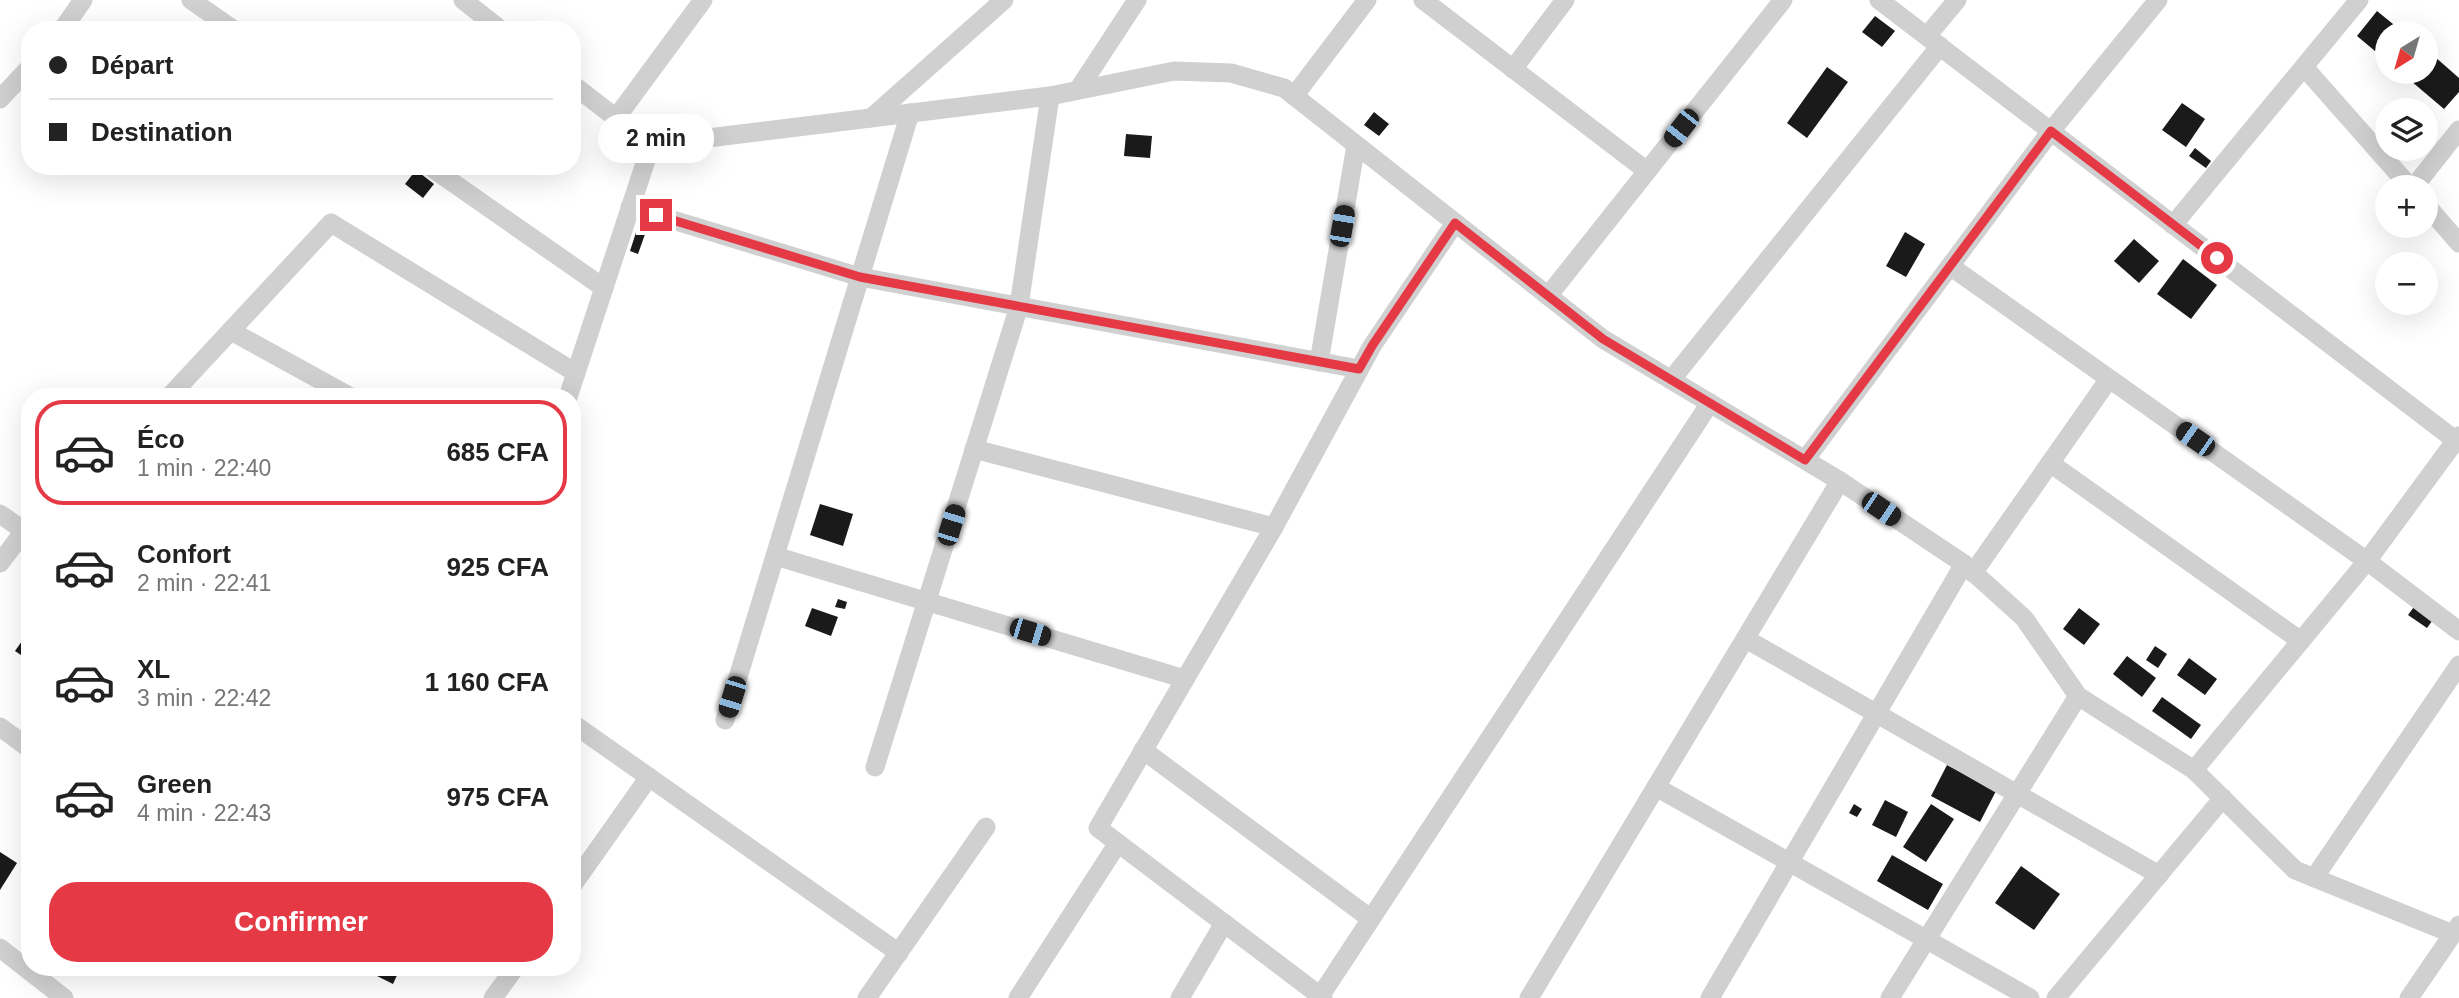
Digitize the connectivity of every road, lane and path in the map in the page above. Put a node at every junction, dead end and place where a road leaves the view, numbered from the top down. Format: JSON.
{"nodes":[{"id":1,"x":83,"y":0,"type":"edge"},
{"id":2,"x":191,"y":0,"type":"edge"},
{"id":3,"x":463,"y":0,"type":"edge"},
{"id":4,"x":703,"y":0,"type":"edge"},
{"id":5,"x":1004,"y":0,"type":"edge"},
{"id":6,"x":1137,"y":0,"type":"edge"},
{"id":7,"x":1367,"y":0,"type":"edge"},
{"id":8,"x":1423,"y":0,"type":"edge"},
{"id":9,"x":1565,"y":0,"type":"edge"},
{"id":10,"x":1783,"y":0,"type":"edge"},
{"id":11,"x":1879,"y":0,"type":"edge"},
{"id":12,"x":1956,"y":0,"type":"edge"},
{"id":13,"x":2158,"y":0,"type":"edge"},
{"id":14,"x":2359,"y":0,"type":"edge"},
{"id":15,"x":68,"y":21,"type":"edge"},
{"id":16,"x":221,"y":21,"type":"edge"},
{"id":17,"x":490,"y":21,"type":"edge"},
{"id":18,"x":1933,"y":41,"type":"junction"},
{"id":19,"x":2304,"y":67,"type":"junction"},
{"id":20,"x":1513,"y":69,"type":"junction"},
{"id":21,"x":21,"y":76,"type":"edge"},
{"id":22,"x":1078,"y":90,"type":"junction"},
{"id":23,"x":581,"y":92,"type":"edge"},
{"id":24,"x":1051,"y":96,"type":"junction"},
{"id":25,"x":1294,"y":96,"type":"junction"},
{"id":26,"x":0,"y":99,"type":"edge"},
{"id":27,"x":910,"y":113,"type":"junction"},
{"id":28,"x":616,"y":118,"type":"junction"},
{"id":29,"x":871,"y":118,"type":"junction"},
{"id":30,"x":2459,"y":130,"type":"edge"},
{"id":31,"x":2051,"y":131,"type":"junction"},
{"id":32,"x":651,"y":145,"type":"junction"},
{"id":33,"x":1356,"y":145,"type":"junction"},
{"id":34,"x":1647,"y":171,"type":"junction"},
{"id":35,"x":442,"y":175,"type":"edge"},
{"id":36,"x":2401,"y":175,"type":"edge"},
{"id":37,"x":2422,"y":175,"type":"edge"},
{"id":38,"x":630,"y":207,"type":"junction"},
{"id":39,"x":2438,"y":219,"type":"edge"},
{"id":40,"x":1455,"y":223,"type":"junction"},
{"id":41,"x":2174,"y":225,"type":"junction"},
{"id":42,"x":2459,"y":243,"type":"edge"},
{"id":43,"x":1950,"y":266,"type":"junction"},
{"id":44,"x":860,"y":277,"type":"junction"},
{"id":45,"x":604,"y":288,"type":"junction"},
{"id":46,"x":1548,"y":296,"type":"junction"},
{"id":47,"x":1019,"y":306,"type":"junction"},
{"id":48,"x":230,"y":331,"type":"junction"},
{"id":49,"x":1319,"y":362,"type":"junction"},
{"id":50,"x":1359,"y":369,"type":"junction"},
{"id":51,"x":576,"y":373,"type":"junction"},
{"id":52,"x":2109,"y":379,"type":"junction"},
{"id":53,"x":1671,"y":380,"type":"junction"},
{"id":54,"x":177,"y":388,"type":"edge"},
{"id":55,"x":334,"y":388,"type":"edge"},
{"id":56,"x":571,"y":388,"type":"edge"},
{"id":57,"x":1710,"y":403,"type":"junction"},
{"id":58,"x":2458,"y":440,"type":"edge"},
{"id":59,"x":974,"y":449,"type":"junction"},
{"id":60,"x":1805,"y":460,"type":"junction"},
{"id":61,"x":2050,"y":463,"type":"junction"},
{"id":62,"x":1840,"y":481,"type":"junction"},
{"id":63,"x":0,"y":514,"type":"edge"},
{"id":64,"x":1274,"y":527,"type":"junction"},
{"id":65,"x":21,"y":529,"type":"edge"},
{"id":66,"x":21,"y":540,"type":"edge"},
{"id":67,"x":775,"y":556,"type":"junction"},
{"id":68,"x":2367,"y":561,"type":"junction"},
{"id":69,"x":0,"y":563,"type":"edge"},
{"id":70,"x":1968,"y":568,"type":"junction"},
{"id":71,"x":927,"y":601,"type":"junction"},
{"id":72,"x":2459,"y":631,"type":"edge"},
{"id":73,"x":1746,"y":639,"type":"junction"},
{"id":74,"x":2301,"y":641,"type":"junction"},
{"id":75,"x":2459,"y":665,"type":"edge"},
{"id":76,"x":1185,"y":679,"type":"junction"},
{"id":77,"x":2078,"y":696,"type":"junction"},
{"id":78,"x":1876,"y":713,"type":"junction"},
{"id":79,"x":725,"y":720,"type":"dead end"},
{"id":80,"x":0,"y":727,"type":"edge"},
{"id":81,"x":581,"y":729,"type":"edge"},
{"id":82,"x":21,"y":742,"type":"edge"},
{"id":83,"x":1143,"y":750,"type":"junction"},
{"id":84,"x":875,"y":766,"type":"dead end"},
{"id":85,"x":2194,"y":770,"type":"junction"},
{"id":86,"x":649,"y":777,"type":"junction"},
{"id":87,"x":1656,"y":787,"type":"junction"},
{"id":88,"x":2017,"y":794,"type":"junction"},
{"id":89,"x":2222,"y":798,"type":"junction"},
{"id":90,"x":986,"y":827,"type":"dead end"},
{"id":91,"x":1118,"y":843,"type":"junction"},
{"id":92,"x":1790,"y":862,"type":"junction"},
{"id":93,"x":581,"y":873,"type":"edge"},
{"id":94,"x":2159,"y":874,"type":"junction"},
{"id":95,"x":2314,"y":877,"type":"junction"},
{"id":96,"x":1371,"y":919,"type":"junction"},
{"id":97,"x":1224,"y":923,"type":"junction"},
{"id":98,"x":2456,"y":930,"type":"edge"},
{"id":99,"x":1927,"y":940,"type":"junction"},
{"id":100,"x":0,"y":948,"type":"edge"},
{"id":101,"x":899,"y":953,"type":"junction"},
{"id":102,"x":21,"y":964,"type":"edge"},
{"id":103,"x":36,"y":976,"type":"edge"},
{"id":104,"x":508,"y":976,"type":"edge"},
{"id":105,"x":1320,"y":997,"type":"edge"},
{"id":106,"x":64,"y":998,"type":"edge"},
{"id":107,"x":493,"y":998,"type":"edge"},
{"id":108,"x":867,"y":998,"type":"edge"},
{"id":109,"x":1018,"y":998,"type":"edge"},
{"id":110,"x":1180,"y":998,"type":"edge"},
{"id":111,"x":1529,"y":998,"type":"edge"},
{"id":112,"x":1710,"y":998,"type":"edge"},
{"id":113,"x":1890,"y":998,"type":"edge"},
{"id":114,"x":2030,"y":998,"type":"edge"},
{"id":115,"x":2056,"y":998,"type":"edge"},
{"id":116,"x":2409,"y":998,"type":"edge"}],
"edges":[{"from":1,"to":15,"type":"street"},
{"from":2,"to":16,"type":"street"},
{"from":3,"to":17,"type":"street"},
{"from":4,"to":28,"type":"street"},
{"from":5,"to":29,"type":"street"},
{"from":6,"to":22,"type":"street"},
{"from":7,"to":25,"type":"street"},
{"from":8,"to":20,"type":"street"},
{"from":9,"to":20,"type":"street"},
{"from":10,"to":34,"type":"street"},
{"from":11,"to":18,"type":"street"},
{"from":12,"to":18,"type":"street"},
{"from":13,"to":31,"type":"street"},
{"from":14,"to":19,"type":"street"},
{"from":18,"to":31,"type":"street"},
{"from":18,"to":53,"type":"street"},
{"from":19,"to":36,"type":"street"},
{"from":19,"to":41,"type":"street"},
{"from":20,"to":34,"type":"street"},
{"from":21,"to":26,"type":"street"},
{"from":22,"to":24,"type":"street"},
{"from":22,"to":25,"type":"street"},
{"from":23,"to":28,"type":"street"},
{"from":24,"to":27,"type":"street"},
{"from":24,"to":47,"type":"street"},
{"from":25,"to":33,"type":"street"},
{"from":27,"to":29,"type":"street"},
{"from":27,"to":44,"type":"street"},
{"from":28,"to":32,"type":"street"},
{"from":29,"to":32,"type":"street"},
{"from":30,"to":37,"type":"street"},
{"from":31,"to":41,"type":"street"},
{"from":31,"to":43,"type":"street"},
{"from":32,"to":38,"type":"street"},
{"from":33,"to":40,"type":"street"},
{"from":33,"to":49,"type":"street"},
{"from":34,"to":46,"type":"street"},
{"from":35,"to":45,"type":"street"},
{"from":38,"to":44,"type":"street"},
{"from":38,"to":45,"type":"street"},
{"from":39,"to":42,"type":"street"},
{"from":40,"to":46,"type":"street"},
{"from":40,"to":50,"type":"street"},
{"from":41,"to":58,"type":"street"},
{"from":43,"to":52,"type":"street"},
{"from":43,"to":60,"type":"street"},
{"from":44,"to":47,"type":"street"},
{"from":44,"to":67,"type":"street"},
{"from":45,"to":51,"type":"street"},
{"from":46,"to":53,"type":"street"},
{"from":47,"to":49,"type":"street"},
{"from":47,"to":59,"type":"street"},
{"from":48,"to":51,"type":"street"},
{"from":48,"to":54,"type":"street"},
{"from":48,"to":55,"type":"street"},
{"from":49,"to":50,"type":"street"},
{"from":50,"to":64,"type":"street"},
{"from":51,"to":56,"type":"street"},
{"from":52,"to":61,"type":"street"},
{"from":52,"to":68,"type":"street"},
{"from":53,"to":57,"type":"street"},
{"from":57,"to":60,"type":"street"},
{"from":57,"to":96,"type":"street"},
{"from":58,"to":68,"type":"street"},
{"from":59,"to":64,"type":"street"},
{"from":59,"to":71,"type":"street"},
{"from":60,"to":62,"type":"street"},
{"from":61,"to":70,"type":"street"},
{"from":61,"to":74,"type":"street"},
{"from":62,"to":70,"type":"street"},
{"from":62,"to":73,"type":"street"},
{"from":63,"to":65,"type":"street"},
{"from":64,"to":76,"type":"street"},
{"from":66,"to":69,"type":"street"},
{"from":67,"to":71,"type":"street"},
{"from":67,"to":79,"type":"street"},
{"from":68,"to":72,"type":"street"},
{"from":68,"to":74,"type":"street"},
{"from":70,"to":77,"type":"street"},
{"from":70,"to":78,"type":"street"},
{"from":71,"to":76,"type":"street"},
{"from":71,"to":84,"type":"street"},
{"from":73,"to":78,"type":"street"},
{"from":73,"to":87,"type":"street"},
{"from":74,"to":85,"type":"street"},
{"from":75,"to":95,"type":"street"},
{"from":76,"to":83,"type":"street"},
{"from":77,"to":85,"type":"street"},
{"from":77,"to":88,"type":"street"},
{"from":78,"to":88,"type":"street"},
{"from":78,"to":92,"type":"street"},
{"from":80,"to":82,"type":"street"},
{"from":81,"to":86,"type":"street"},
{"from":83,"to":91,"type":"street"},
{"from":83,"to":96,"type":"street"},
{"from":85,"to":89,"type":"street"},
{"from":86,"to":93,"type":"street"},
{"from":86,"to":101,"type":"street"},
{"from":87,"to":92,"type":"street"},
{"from":87,"to":111,"type":"street"},
{"from":88,"to":94,"type":"street"},
{"from":88,"to":99,"type":"street"},
{"from":89,"to":94,"type":"street"},
{"from":89,"to":95,"type":"street"},
{"from":90,"to":101,"type":"street"},
{"from":91,"to":97,"type":"street"},
{"from":91,"to":109,"type":"street"},
{"from":92,"to":99,"type":"street"},
{"from":92,"to":112,"type":"street"},
{"from":94,"to":115,"type":"street"},
{"from":95,"to":98,"type":"street"},
{"from":96,"to":105,"type":"street"},
{"from":97,"to":105,"type":"street"},
{"from":97,"to":110,"type":"street"},
{"from":98,"to":116,"type":"street"},
{"from":99,"to":113,"type":"street"},
{"from":99,"to":114,"type":"street"},
{"from":100,"to":102,"type":"street"},
{"from":101,"to":108,"type":"street"},
{"from":103,"to":106,"type":"street"},
{"from":104,"to":107,"type":"street"}]}
